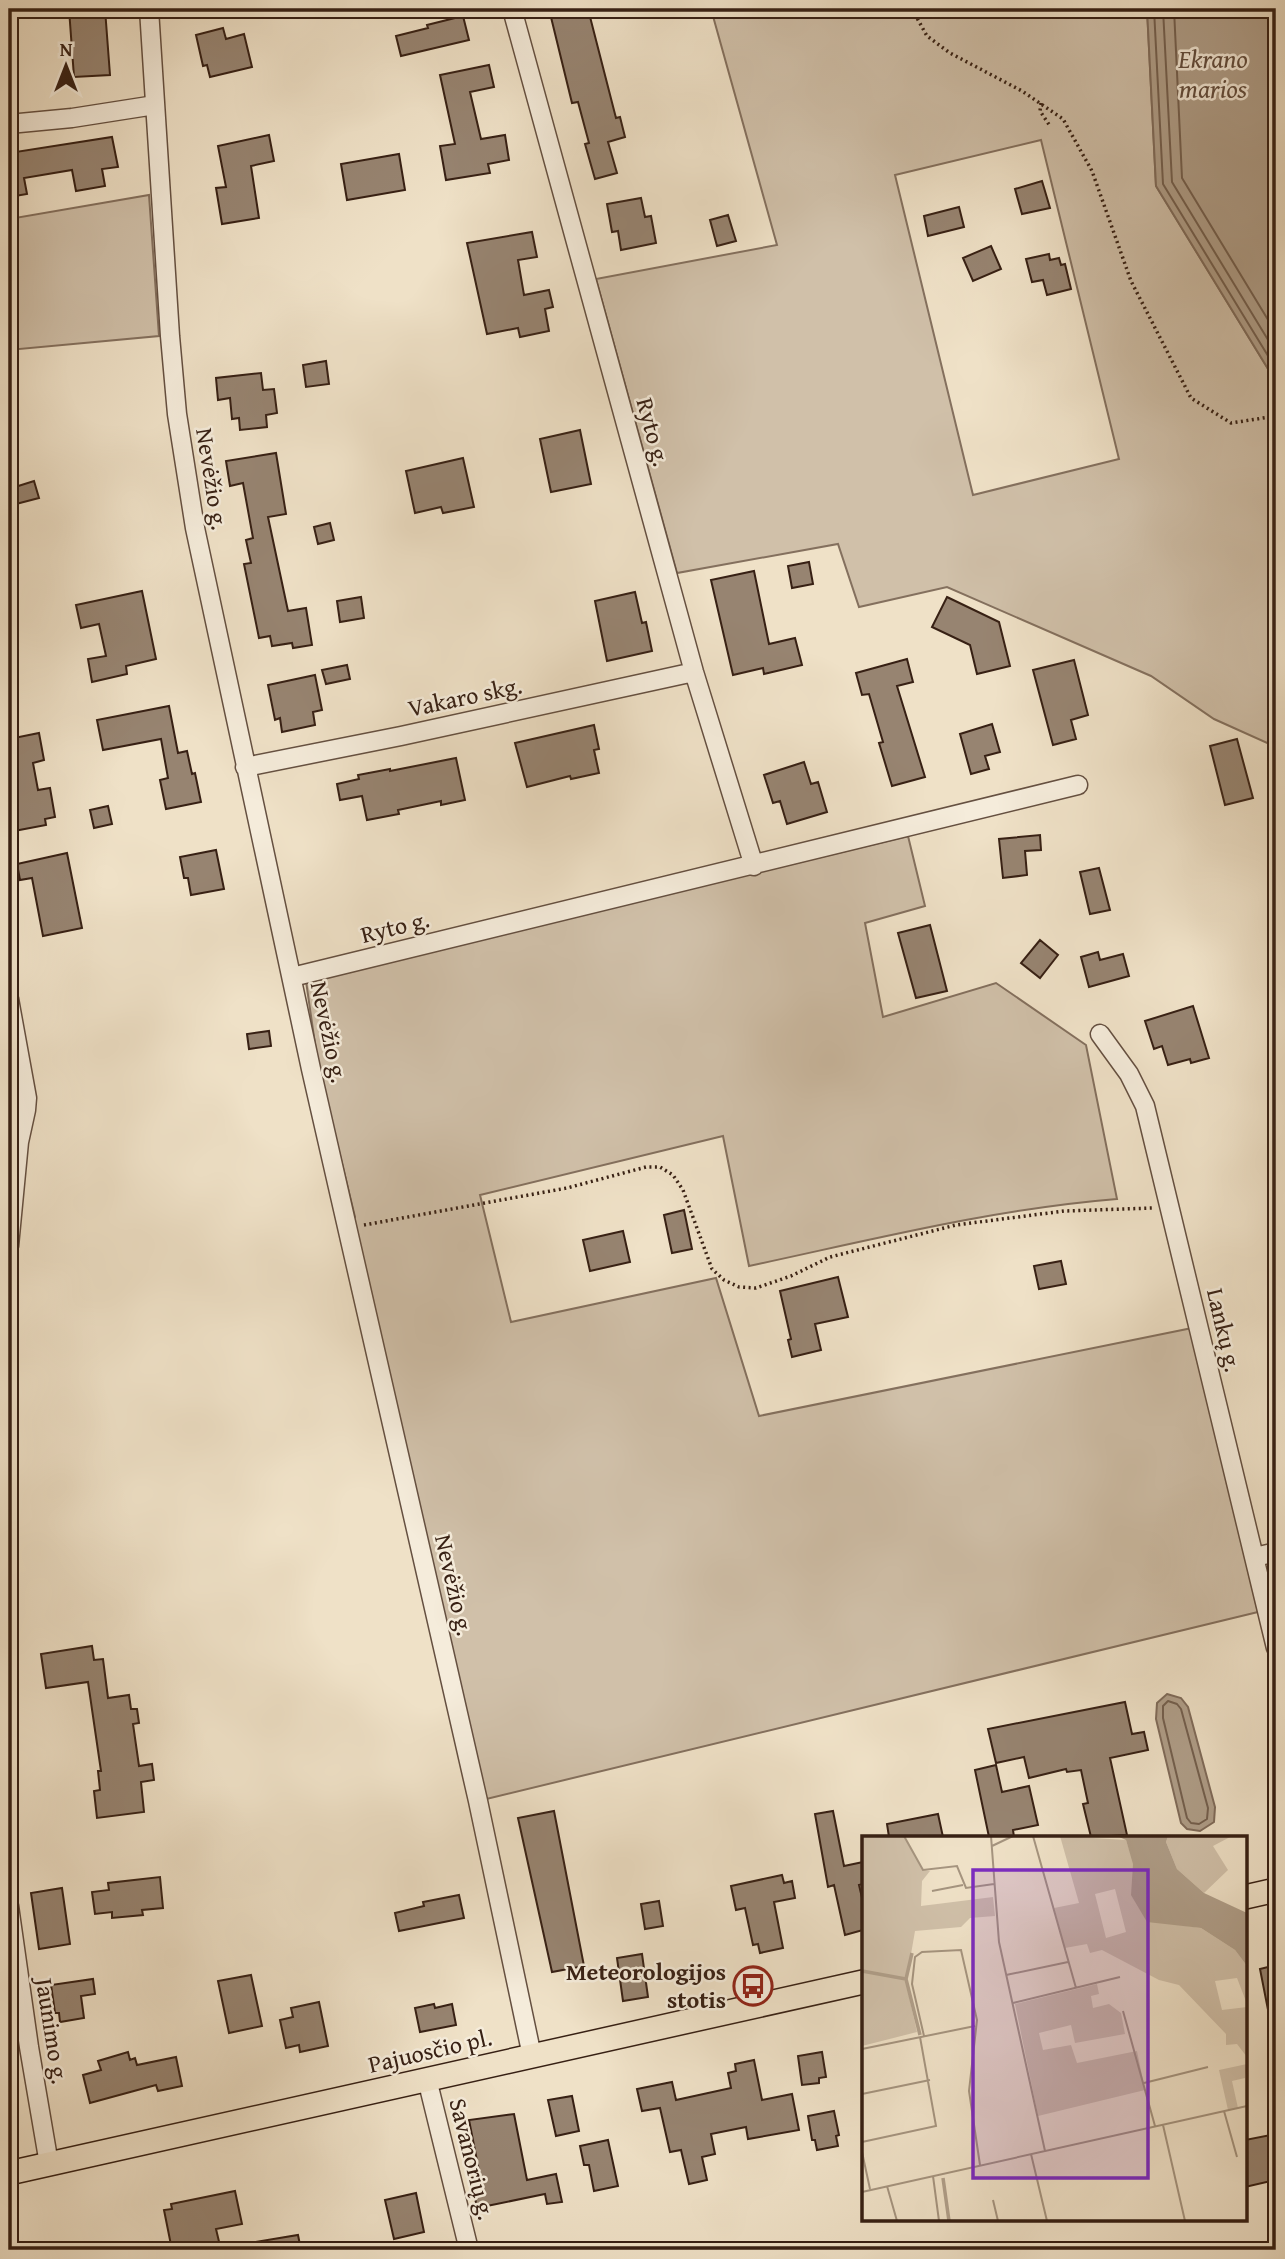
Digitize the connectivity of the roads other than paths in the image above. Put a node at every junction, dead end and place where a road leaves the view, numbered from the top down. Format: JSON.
{"nodes":[{"id":1,"x":149,"y":9,"type":"edge"},
{"id":2,"x":512,"y":9,"type":"edge"},
{"id":3,"x":155,"y":105,"type":"junction"},
{"id":4,"x":9,"y":124,"type":"edge"},
{"id":5,"x":694,"y":672,"type":"junction"},
{"id":6,"x":245,"y":767,"type":"junction"},
{"id":7,"x":1078,"y":785,"type":"dead end"},
{"id":8,"x":754,"y":866,"type":"junction"},
{"id":9,"x":292,"y":977,"type":"junction"},
{"id":10,"x":9,"y":999,"type":"edge"},
{"id":11,"x":1100,"y":1034,"type":"dead end"},
{"id":12,"x":14,"y":1141,"type":"edge"},
{"id":13,"x":9,"y":1247,"type":"edge"},
{"id":14,"x":1276,"y":1552,"type":"edge"},
{"id":15,"x":1255,"y":1557,"type":"junction"},
{"id":16,"x":1276,"y":1647,"type":"edge"},
{"id":17,"x":1276,"y":1890,"type":"edge"},
{"id":18,"x":1246,"y":1897,"type":"edge"},
{"id":19,"x":9,"y":1906,"type":"edge"},
{"id":20,"x":862,"y":1982,"type":"edge"},
{"id":21,"x":532,"y":2056,"type":"junction"},
{"id":22,"x":428,"y":2079,"type":"junction"},
{"id":23,"x":49,"y":2164,"type":"junction"},
{"id":24,"x":9,"y":2172,"type":"edge"},
{"id":25,"x":469,"y":2250,"type":"edge"}],
"edges":[{"from":1,"to":3,"type":"street","name":"Nevėžio g."},
{"from":2,"to":5,"type":"street","name":"Ryto g."},
{"from":3,"to":4,"type":"street"},
{"from":3,"to":6,"type":"street","name":"Nevėžio g."},
{"from":5,"to":6,"type":"street","name":"Vakaro skg."},
{"from":5,"to":8,"type":"street","name":"Ryto g."},
{"from":6,"to":9,"type":"street","name":"Nevėžio g."},
{"from":7,"to":8,"type":"street","name":"Ryto g."},
{"from":8,"to":9,"type":"street","name":"Ryto g."},
{"from":9,"to":21,"type":"street","name":"Nevėžio g."},
{"from":10,"to":12,"type":"street"},
{"from":11,"to":15,"type":"street","name":"Lankų g."},
{"from":12,"to":13,"type":"street"},
{"from":14,"to":15,"type":"street"},
{"from":15,"to":16,"type":"street","name":"Lankų g."},
{"from":17,"to":18,"type":"main road"},
{"from":19,"to":23,"type":"street","name":"Jaunimo g."},
{"from":20,"to":21,"type":"main road","name":"Pajuosčio pl."},
{"from":21,"to":22,"type":"main road","name":"Pajuosčio pl."},
{"from":22,"to":23,"type":"main road","name":"Pajuosčio pl."},
{"from":22,"to":25,"type":"street","name":"Savanorių g."},
{"from":23,"to":24,"type":"main road","name":"Pajuosčio pl."}]}
